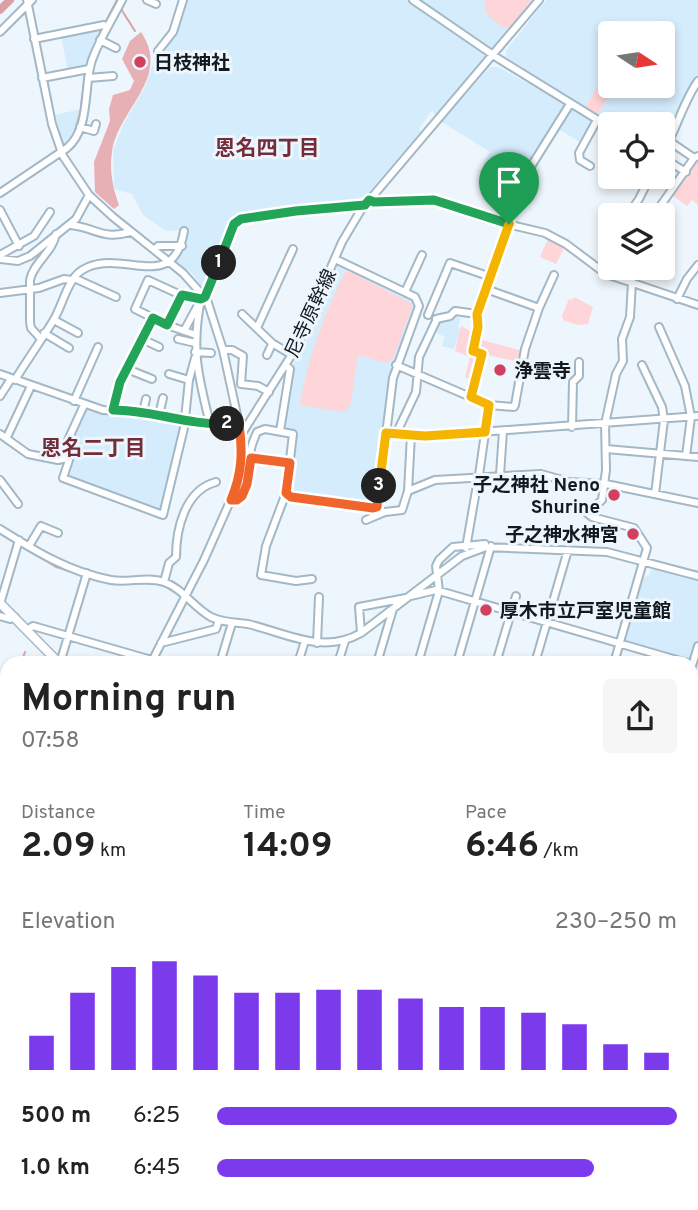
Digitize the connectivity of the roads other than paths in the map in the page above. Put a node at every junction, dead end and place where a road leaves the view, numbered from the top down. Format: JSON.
{"nodes":[{"id":1,"x":122,"y":0,"type":"edge"},
{"id":2,"x":183,"y":0,"type":"edge"},
{"id":3,"x":413,"y":0,"type":"edge"},
{"id":4,"x":539,"y":0,"type":"edge"},
{"id":5,"x":29,"y":2,"type":"edge"},
{"id":6,"x":107,"y":27,"type":"junction"},
{"id":7,"x":0,"y":32,"type":"edge"},
{"id":8,"x":34,"y":39,"type":"junction"},
{"id":9,"x":100,"y":40,"type":"junction"},
{"id":10,"x":116,"y":48,"type":"dead end"},
{"id":11,"x":158,"y":51,"type":"dead end"},
{"id":12,"x":493,"y":56,"type":"junction"},
{"id":13,"x":89,"y":69,"type":"junction"},
{"id":14,"x":110,"y":76,"type":"dead end"},
{"id":15,"x":42,"y":78,"type":"junction"},
{"id":16,"x":88,"y":78,"type":"junction"},
{"id":17,"x":698,"y":81,"type":"edge"},
{"id":18,"x":690,"y":92,"type":"junction"},
{"id":19,"x":698,"y":97,"type":"edge"},
{"id":20,"x":570,"y":104,"type":"junction"},
{"id":21,"x":597,"y":120,"type":"joint"},
{"id":22,"x":80,"y":127,"type":"junction"},
{"id":23,"x":675,"y":127,"type":"edge"},
{"id":24,"x":90,"y":139,"type":"dead end"},
{"id":25,"x":675,"y":145,"type":"edge"},
{"id":26,"x":61,"y":152,"type":"junction"},
{"id":27,"x":696,"y":157,"type":"edge"},
{"id":28,"x":675,"y":165,"type":"edge"},
{"id":29,"x":590,"y":166,"type":"dead end"},
{"id":30,"x":686,"y":172,"type":"junction"},
{"id":31,"x":0,"y":192,"type":"edge"},
{"id":32,"x":89,"y":195,"type":"junction"},
{"id":33,"x":367,"y":203,"type":"junction"},
{"id":34,"x":663,"y":203,"type":"edge"},
{"id":35,"x":0,"y":210,"type":"edge"},
{"id":36,"x":50,"y":212,"type":"dead end"},
{"id":37,"x":509,"y":224,"type":"junction"},
{"id":38,"x":71,"y":225,"type":"junction"},
{"id":39,"x":184,"y":231,"type":"dead end"},
{"id":40,"x":131,"y":232,"type":"junction"},
{"id":41,"x":55,"y":234,"type":"junction"},
{"id":42,"x":19,"y":246,"type":"junction"},
{"id":43,"x":182,"y":246,"type":"junction"},
{"id":44,"x":293,"y":249,"type":"dead end"},
{"id":45,"x":154,"y":250,"type":"junction"},
{"id":46,"x":422,"y":256,"type":"dead end"},
{"id":47,"x":0,"y":257,"type":"edge"},
{"id":48,"x":335,"y":259,"type":"junction"},
{"id":49,"x":169,"y":262,"type":"junction"},
{"id":50,"x":698,"y":265,"type":"edge"},
{"id":51,"x":554,"y":275,"type":"dead end"},
{"id":52,"x":491,"y":277,"type":"junction"},
{"id":53,"x":73,"y":279,"type":"junction"},
{"id":54,"x":631,"y":282,"type":"junction"},
{"id":55,"x":486,"y":289,"type":"junction"},
{"id":56,"x":31,"y":290,"type":"junction"},
{"id":57,"x":405,"y":292,"type":"junction"},
{"id":58,"x":0,"y":293,"type":"edge"},
{"id":59,"x":182,"y":295,"type":"junction"},
{"id":60,"x":116,"y":297,"type":"dead end"},
{"id":61,"x":677,"y":299,"type":"junction"},
{"id":62,"x":202,"y":300,"type":"junction"},
{"id":63,"x":698,"y":305,"type":"edge"},
{"id":64,"x":539,"y":308,"type":"junction"},
{"id":65,"x":418,"y":310,"type":"junction"},
{"id":66,"x":242,"y":314,"type":"dead end"},
{"id":67,"x":477,"y":314,"type":"junction"},
{"id":68,"x":428,"y":315,"type":"junction"},
{"id":69,"x":153,"y":318,"type":"junction"},
{"id":70,"x":437,"y":319,"type":"junction"},
{"id":71,"x":54,"y":320,"type":"junction"},
{"id":72,"x":167,"y":325,"type":"junction"},
{"id":73,"x":659,"y":327,"type":"dead end"},
{"id":74,"x":257,"y":328,"type":"junction"},
{"id":75,"x":184,"y":331,"type":"junction"},
{"id":76,"x":78,"y":333,"type":"dead end"},
{"id":77,"x":195,"y":335,"type":"junction"},
{"id":78,"x":42,"y":336,"type":"junction"},
{"id":79,"x":142,"y":339,"type":"junction"},
{"id":80,"x":178,"y":339,"type":"dead end"},
{"id":81,"x":195,"y":343,"type":"junction"},
{"id":82,"x":272,"y":344,"type":"junction"},
{"id":83,"x":98,"y":347,"type":"dead end"},
{"id":84,"x":159,"y":347,"type":"dead end"},
{"id":85,"x":69,"y":348,"type":"dead end"},
{"id":86,"x":223,"y":350,"type":"junction"},
{"id":87,"x":211,"y":353,"type":"dead end"},
{"id":88,"x":195,"y":355,"type":"junction"},
{"id":89,"x":267,"y":355,"type":"dead end"},
{"id":90,"x":292,"y":355,"type":"junction"},
{"id":91,"x":579,"y":362,"type":"dead end"},
{"id":92,"x":396,"y":365,"type":"junction"},
{"id":93,"x":642,"y":365,"type":"dead end"},
{"id":94,"x":286,"y":366,"type":"junction"},
{"id":95,"x":127,"y":369,"type":"junction"},
{"id":96,"x":0,"y":374,"type":"edge"},
{"id":97,"x":169,"y":374,"type":"dead end"},
{"id":98,"x":419,"y":374,"type":"junction"},
{"id":99,"x":148,"y":378,"type":"dead end"},
{"id":100,"x":13,"y":379,"type":"junction"},
{"id":101,"x":189,"y":380,"type":"junction"},
{"id":102,"x":31,"y":386,"type":"junction"},
{"id":103,"x":270,"y":392,"type":"junction"},
{"id":104,"x":0,"y":396,"type":"edge"},
{"id":105,"x":471,"y":397,"type":"junction"},
{"id":106,"x":163,"y":398,"type":"dead end"},
{"id":107,"x":145,"y":399,"type":"dead end"},
{"id":108,"x":74,"y":401,"type":"junction"},
{"id":109,"x":84,"y":405,"type":"junction"},
{"id":110,"x":489,"y":405,"type":"junction"},
{"id":111,"x":113,"y":410,"type":"junction"},
{"id":112,"x":142,"y":412,"type":"junction"},
{"id":113,"x":159,"y":415,"type":"junction"},
{"id":114,"x":694,"y":417,"type":"edge"},
{"id":115,"x":664,"y":420,"type":"junction"},
{"id":116,"x":183,"y":421,"type":"junction"},
{"id":117,"x":239,"y":424,"type":"junction"},
{"id":118,"x":605,"y":424,"type":"junction"},
{"id":119,"x":210,"y":425,"type":"junction"},
{"id":120,"x":572,"y":427,"type":"junction"},
{"id":121,"x":281,"y":430,"type":"junction"},
{"id":122,"x":485,"y":432,"type":"junction"},
{"id":123,"x":503,"y":432,"type":"junction"},
{"id":124,"x":386,"y":433,"type":"junction"},
{"id":125,"x":396,"y":433,"type":"junction"},
{"id":126,"x":0,"y":434,"type":"edge"},
{"id":127,"x":241,"y":435,"type":"junction"},
{"id":128,"x":411,"y":435,"type":"junction"},
{"id":129,"x":7,"y":438,"type":"junction"},
{"id":130,"x":606,"y":449,"type":"junction"},
{"id":131,"x":660,"y":454,"type":"junction"},
{"id":132,"x":686,"y":456,"type":"junction"},
{"id":133,"x":698,"y":457,"type":"edge"},
{"id":134,"x":67,"y":458,"type":"junction"},
{"id":135,"x":251,"y":458,"type":"junction"},
{"id":136,"x":290,"y":463,"type":"junction"},
{"id":137,"x":500,"y":475,"type":"junction"},
{"id":138,"x":0,"y":480,"type":"edge"},
{"id":139,"x":216,"y":482,"type":"dead end"},
{"id":140,"x":605,"y":484,"type":"junction"},
{"id":141,"x":408,"y":491,"type":"junction"},
{"id":142,"x":286,"y":493,"type":"junction"},
{"id":143,"x":655,"y":494,"type":"junction"},
{"id":144,"x":231,"y":500,"type":"junction"},
{"id":145,"x":15,"y":503,"type":"dead end"},
{"id":146,"x":698,"y":503,"type":"edge"},
{"id":147,"x":366,"y":520,"type":"dead end"},
{"id":148,"x":0,"y":529,"type":"edge"},
{"id":149,"x":58,"y":533,"type":"dead end"},
{"id":150,"x":19,"y":540,"type":"junction"},
{"id":151,"x":501,"y":543,"type":"dead end"},
{"id":152,"x":466,"y":544,"type":"junction"},
{"id":153,"x":29,"y":546,"type":"junction"},
{"id":154,"x":491,"y":546,"type":"junction"},
{"id":155,"x":568,"y":550,"type":"junction"},
{"id":156,"x":467,"y":553,"type":"junction"},
{"id":157,"x":645,"y":561,"type":"junction"},
{"id":158,"x":87,"y":573,"type":"junction"},
{"id":159,"x":436,"y":576,"type":"junction"},
{"id":160,"x":698,"y":576,"type":"edge"},
{"id":161,"x":312,"y":579,"type":"dead end"},
{"id":162,"x":164,"y":582,"type":"junction"},
{"id":163,"x":439,"y":591,"type":"junction"},
{"id":164,"x":516,"y":596,"type":"dead end"},
{"id":165,"x":185,"y":597,"type":"junction"},
{"id":166,"x":319,"y":597,"type":"dead end"},
{"id":167,"x":408,"y":597,"type":"junction"},
{"id":168,"x":475,"y":602,"type":"junction"},
{"id":169,"x":0,"y":603,"type":"edge"},
{"id":170,"x":393,"y":609,"type":"junction"},
{"id":171,"x":511,"y":613,"type":"junction"},
{"id":172,"x":0,"y":616,"type":"edge"},
{"id":173,"x":15,"y":617,"type":"junction"},
{"id":174,"x":219,"y":620,"type":"junction"},
{"id":175,"x":232,"y":622,"type":"junction"},
{"id":176,"x":547,"y":623,"type":"junction"},
{"id":177,"x":28,"y":629,"type":"junction"},
{"id":178,"x":361,"y":633,"type":"junction"},
{"id":179,"x":68,"y":636,"type":"junction"},
{"id":180,"x":305,"y":641,"type":"junction"},
{"id":181,"x":345,"y":641,"type":"junction"},
{"id":182,"x":161,"y":643,"type":"junction"},
{"id":183,"x":317,"y":643,"type":"junction"},
{"id":184,"x":620,"y":643,"type":"junction"},
{"id":185,"x":53,"y":656,"type":"edge"},
{"id":186,"x":62,"y":656,"type":"edge"},
{"id":187,"x":132,"y":656,"type":"edge"},
{"id":188,"x":154,"y":656,"type":"edge"},
{"id":189,"x":222,"y":656,"type":"edge"},
{"id":190,"x":300,"y":656,"type":"edge"},
{"id":191,"x":340,"y":656,"type":"edge"},
{"id":192,"x":379,"y":656,"type":"edge"},
{"id":193,"x":422,"y":656,"type":"edge"},
{"id":194,"x":459,"y":656,"type":"edge"},
{"id":195,"x":498,"y":656,"type":"edge"},
{"id":196,"x":537,"y":656,"type":"edge"},
{"id":197,"x":616,"y":656,"type":"edge"},
{"id":198,"x":661,"y":656,"type":"edge"}],
"edges":[{"from":1,"to":6,"type":"street"},
{"from":2,"to":11,"type":"street"},
{"from":3,"to":12,"type":"street"},
{"from":4,"to":12,"type":"street","name":"尼寺原幹線"},
{"from":5,"to":7,"type":"street"},
{"from":5,"to":8,"type":"street"},
{"from":6,"to":8,"type":"street"},
{"from":6,"to":9,"type":"street"},
{"from":8,"to":15,"type":"street"},
{"from":9,"to":10,"type":"street"},
{"from":9,"to":13,"type":"street"},
{"from":12,"to":20,"type":"street"},
{"from":12,"to":33,"type":"street","name":"尼寺原幹線"},
{"from":13,"to":15,"type":"street"},
{"from":13,"to":16,"type":"street"},
{"from":14,"to":16,"type":"street"},
{"from":15,"to":26,"type":"street"},
{"from":16,"to":22,"type":"street"},
{"from":17,"to":18,"type":"street"},
{"from":18,"to":19,"type":"street"},
{"from":18,"to":23,"type":"street"},
{"from":20,"to":21,"type":"street"},
{"from":20,"to":37,"type":"street"},
{"from":21,"to":29,"type":"street"},
{"from":22,"to":24,"type":"street"},
{"from":22,"to":26,"type":"street"},
{"from":25,"to":27,"type":"street"},
{"from":26,"to":31,"type":"street"},
{"from":26,"to":32,"type":"street"},
{"from":27,"to":30,"type":"street"},
{"from":28,"to":30,"type":"street"},
{"from":30,"to":34,"type":"street"},
{"from":32,"to":38,"type":"street"},
{"from":32,"to":40,"type":"street"},
{"from":33,"to":37,"type":"street"},
{"from":33,"to":48,"type":"street","name":"尼寺原幹線"},
{"from":33,"to":62,"type":"street"},
{"from":35,"to":42,"type":"street"},
{"from":36,"to":42,"type":"street"},
{"from":37,"to":52,"type":"street"},
{"from":37,"to":54,"type":"street"},
{"from":38,"to":40,"type":"street"},
{"from":38,"to":41,"type":"street"},
{"from":39,"to":43,"type":"street"},
{"from":40,"to":45,"type":"street"},
{"from":41,"to":47,"type":"street"},
{"from":41,"to":56,"type":"street"},
{"from":42,"to":47,"type":"street"},
{"from":43,"to":45,"type":"street"},
{"from":43,"to":49,"type":"street"},
{"from":44,"to":74,"type":"street"},
{"from":45,"to":49,"type":"street"},
{"from":46,"to":57,"type":"street"},
{"from":48,"to":57,"type":"street"},
{"from":48,"to":90,"type":"street","name":"尼寺原幹線"},
{"from":49,"to":53,"type":"street"},
{"from":49,"to":62,"type":"street"},
{"from":50,"to":61,"type":"street"},
{"from":51,"to":64,"type":"street"},
{"from":52,"to":55,"type":"street"},
{"from":52,"to":68,"type":"street"},
{"from":53,"to":56,"type":"street"},
{"from":53,"to":60,"type":"street"},
{"from":53,"to":71,"type":"street"},
{"from":54,"to":61,"type":"street"},
{"from":54,"to":118,"type":"street"},
{"from":55,"to":64,"type":"street"},
{"from":55,"to":67,"type":"street"},
{"from":56,"to":58,"type":"street"},
{"from":56,"to":78,"type":"street"},
{"from":57,"to":65,"type":"street"},
{"from":59,"to":62,"type":"street"},
{"from":59,"to":69,"type":"street"},
{"from":59,"to":72,"type":"street"},
{"from":61,"to":63,"type":"street"},
{"from":62,"to":75,"type":"street"},
{"from":62,"to":77,"type":"street"},
{"from":62,"to":86,"type":"street"},
{"from":64,"to":110,"type":"street"},
{"from":65,"to":68,"type":"street"},
{"from":65,"to":92,"type":"street"},
{"from":66,"to":74,"type":"street"},
{"from":67,"to":70,"type":"street"},
{"from":67,"to":105,"type":"street"},
{"from":68,"to":70,"type":"street"},
{"from":69,"to":72,"type":"street"},
{"from":69,"to":79,"type":"street"},
{"from":70,"to":98,"type":"street"},
{"from":71,"to":76,"type":"street"},
{"from":71,"to":78,"type":"street"},
{"from":72,"to":75,"type":"street"},
{"from":73,"to":114,"type":"street"},
{"from":74,"to":82,"type":"street"},
{"from":75,"to":77,"type":"street"},
{"from":77,"to":81,"type":"street"},
{"from":78,"to":85,"type":"street"},
{"from":78,"to":100,"type":"street"},
{"from":79,"to":84,"type":"street"},
{"from":79,"to":95,"type":"street"},
{"from":80,"to":81,"type":"street"},
{"from":81,"to":88,"type":"street"},
{"from":82,"to":89,"type":"street"},
{"from":82,"to":90,"type":"street"},
{"from":83,"to":108,"type":"street"},
{"from":86,"to":103,"type":"street"},
{"from":86,"to":117,"type":"street"},
{"from":87,"to":88,"type":"street"},
{"from":88,"to":101,"type":"street"},
{"from":88,"to":119,"type":"street"},
{"from":90,"to":94,"type":"street","name":"尼寺原幹線"},
{"from":91,"to":120,"type":"street"},
{"from":92,"to":98,"type":"street"},
{"from":92,"to":124,"type":"street"},
{"from":93,"to":115,"type":"street"},
{"from":94,"to":103,"type":"street","name":"尼寺原幹線"},
{"from":94,"to":121,"type":"street"},
{"from":95,"to":99,"type":"street"},
{"from":95,"to":111,"type":"street"},
{"from":96,"to":100,"type":"street"},
{"from":97,"to":101,"type":"street"},
{"from":98,"to":105,"type":"street"},
{"from":98,"to":125,"type":"street"},
{"from":100,"to":102,"type":"street"},
{"from":100,"to":104,"type":"street"},
{"from":101,"to":116,"type":"street"},
{"from":102,"to":108,"type":"street"},
{"from":102,"to":129,"type":"street"},
{"from":103,"to":127,"type":"street","name":"尼寺原幹線"},
{"from":105,"to":110,"type":"street"},
{"from":106,"to":113,"type":"street"},
{"from":107,"to":112,"type":"street"},
{"from":108,"to":109,"type":"street"},
{"from":109,"to":111,"type":"street"},
{"from":109,"to":134,"type":"street"},
{"from":110,"to":122,"type":"street"},
{"from":111,"to":112,"type":"street"},
{"from":112,"to":113,"type":"street"},
{"from":113,"to":116,"type":"street"},
{"from":114,"to":115,"type":"street"},
{"from":114,"to":132,"type":"street"},
{"from":115,"to":118,"type":"street"},
{"from":115,"to":131,"type":"street"},
{"from":116,"to":119,"type":"street"},
{"from":116,"to":134,"type":"street"},
{"from":117,"to":119,"type":"street"},
{"from":117,"to":127,"type":"street"},
{"from":118,"to":120,"type":"street"},
{"from":118,"to":130,"type":"street"},
{"from":120,"to":123,"type":"street"},
{"from":121,"to":135,"type":"street"},
{"from":121,"to":136,"type":"street"},
{"from":122,"to":123,"type":"street"},
{"from":122,"to":128,"type":"street"},
{"from":122,"to":152,"type":"street"},
{"from":123,"to":137,"type":"street"},
{"from":124,"to":125,"type":"street"},
{"from":124,"to":142,"type":"street"},
{"from":125,"to":128,"type":"street"},
{"from":126,"to":129,"type":"street"},
{"from":127,"to":144,"type":"street"},
{"from":128,"to":141,"type":"street"},
{"from":129,"to":134,"type":"street"},
{"from":130,"to":131,"type":"street"},
{"from":130,"to":140,"type":"street"},
{"from":131,"to":132,"type":"street"},
{"from":131,"to":143,"type":"street"},
{"from":132,"to":133,"type":"street"},
{"from":135,"to":136,"type":"street"},
{"from":135,"to":144,"type":"street"},
{"from":136,"to":142,"type":"street"},
{"from":137,"to":140,"type":"street"},
{"from":137,"to":141,"type":"street"},
{"from":138,"to":145,"type":"street"},
{"from":139,"to":162,"type":"street"},
{"from":140,"to":143,"type":"street"},
{"from":140,"to":157,"type":"street"},
{"from":141,"to":147,"type":"street"},
{"from":142,"to":161,"type":"street"},
{"from":143,"to":146,"type":"street"},
{"from":144,"to":165,"type":"street"},
{"from":148,"to":150,"type":"street"},
{"from":149,"to":153,"type":"street"},
{"from":150,"to":153,"type":"street"},
{"from":150,"to":169,"type":"street"},
{"from":151,"to":152,"type":"street"},
{"from":152,"to":156,"type":"street"},
{"from":152,"to":159,"type":"street"},
{"from":153,"to":158,"type":"street"},
{"from":154,"to":155,"type":"street"},
{"from":154,"to":156,"type":"street"},
{"from":154,"to":168,"type":"street"},
{"from":155,"to":157,"type":"street"},
{"from":155,"to":176,"type":"street"},
{"from":156,"to":159,"type":"street"},
{"from":157,"to":160,"type":"street"},
{"from":157,"to":184,"type":"street"},
{"from":158,"to":162,"type":"street"},
{"from":158,"to":179,"type":"street"},
{"from":159,"to":163,"type":"street"},
{"from":159,"to":167,"type":"street"},
{"from":162,"to":165,"type":"street"},
{"from":163,"to":167,"type":"street"},
{"from":163,"to":168,"type":"street"},
{"from":163,"to":193,"type":"street"},
{"from":164,"to":171,"type":"street"},
{"from":165,"to":174,"type":"street"},
{"from":165,"to":182,"type":"street"},
{"from":166,"to":183,"type":"street"},
{"from":167,"to":170,"type":"street"},
{"from":167,"to":178,"type":"street"},
{"from":168,"to":171,"type":"street"},
{"from":168,"to":194,"type":"street"},
{"from":169,"to":173,"type":"main road"},
{"from":170,"to":178,"type":"street"},
{"from":170,"to":192,"type":"street"},
{"from":171,"to":176,"type":"street"},
{"from":171,"to":195,"type":"street"},
{"from":172,"to":173,"type":"street"},
{"from":173,"to":177,"type":"main road"},
{"from":174,"to":175,"type":"street"},
{"from":174,"to":182,"type":"street"},
{"from":175,"to":180,"type":"street"},
{"from":175,"to":189,"type":"street"},
{"from":176,"to":184,"type":"street"},
{"from":176,"to":196,"type":"street"},
{"from":177,"to":179,"type":"street"},
{"from":177,"to":185,"type":"main road"},
{"from":178,"to":181,"type":"street"},
{"from":179,"to":186,"type":"street"},
{"from":179,"to":187,"type":"street"},
{"from":180,"to":183,"type":"street"},
{"from":180,"to":190,"type":"street"},
{"from":181,"to":183,"type":"street"},
{"from":181,"to":191,"type":"street"},
{"from":182,"to":188,"type":"street"},
{"from":184,"to":197,"type":"street"},
{"from":184,"to":198,"type":"street"}]}
